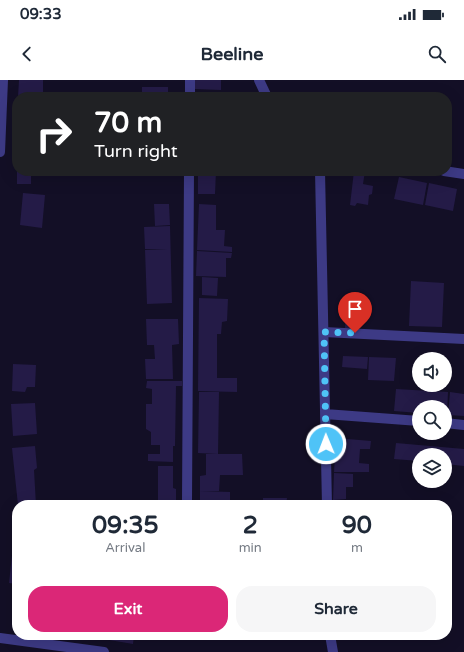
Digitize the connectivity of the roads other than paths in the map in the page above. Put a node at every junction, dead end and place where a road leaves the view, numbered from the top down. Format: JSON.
{"nodes":[{"id":1,"x":3,"y":80,"type":"edge"},
{"id":2,"x":190,"y":80,"type":"edge"},
{"id":3,"x":258,"y":80,"type":"edge"},
{"id":4,"x":190,"y":92,"type":"edge"},
{"id":5,"x":264,"y":92,"type":"edge"},
{"id":6,"x":0,"y":152,"type":"edge"},
{"id":7,"x":452,"y":172,"type":"edge"},
{"id":8,"x":464,"y":174,"type":"edge"},
{"id":9,"x":189,"y":176,"type":"edge"},
{"id":10,"x":320,"y":176,"type":"edge"},
{"id":11,"x":324,"y":332,"type":"junction"},
{"id":12,"x":464,"y":339,"type":"edge"},
{"id":13,"x":325,"y":414,"type":"junction"},
{"id":14,"x":412,"y":420,"type":"edge"},
{"id":15,"x":452,"y":423,"type":"edge"},
{"id":16,"x":464,"y":424,"type":"edge"},
{"id":17,"x":187,"y":500,"type":"edge"},
{"id":18,"x":327,"y":500,"type":"edge"},
{"id":19,"x":0,"y":638,"type":"edge"},
{"id":20,"x":12,"y":640,"type":"edge"},
{"id":21,"x":15,"y":640,"type":"edge"},
{"id":22,"x":331,"y":640,"type":"edge"},
{"id":23,"x":104,"y":652,"type":"edge"},
{"id":24,"x":333,"y":652,"type":"edge"}],
"edges":[{"from":1,"to":6,"type":"street"},
{"from":2,"to":4,"type":"street"},
{"from":3,"to":5,"type":"street"},
{"from":7,"to":8,"type":"street"},
{"from":9,"to":17,"type":"street"},
{"from":10,"to":11,"type":"street"},
{"from":11,"to":12,"type":"street"},
{"from":11,"to":13,"type":"street"},
{"from":13,"to":14,"type":"street"},
{"from":13,"to":18,"type":"street"},
{"from":15,"to":16,"type":"street"},
{"from":19,"to":20,"type":"street"},
{"from":21,"to":23,"type":"street"},
{"from":22,"to":24,"type":"street"}]}
